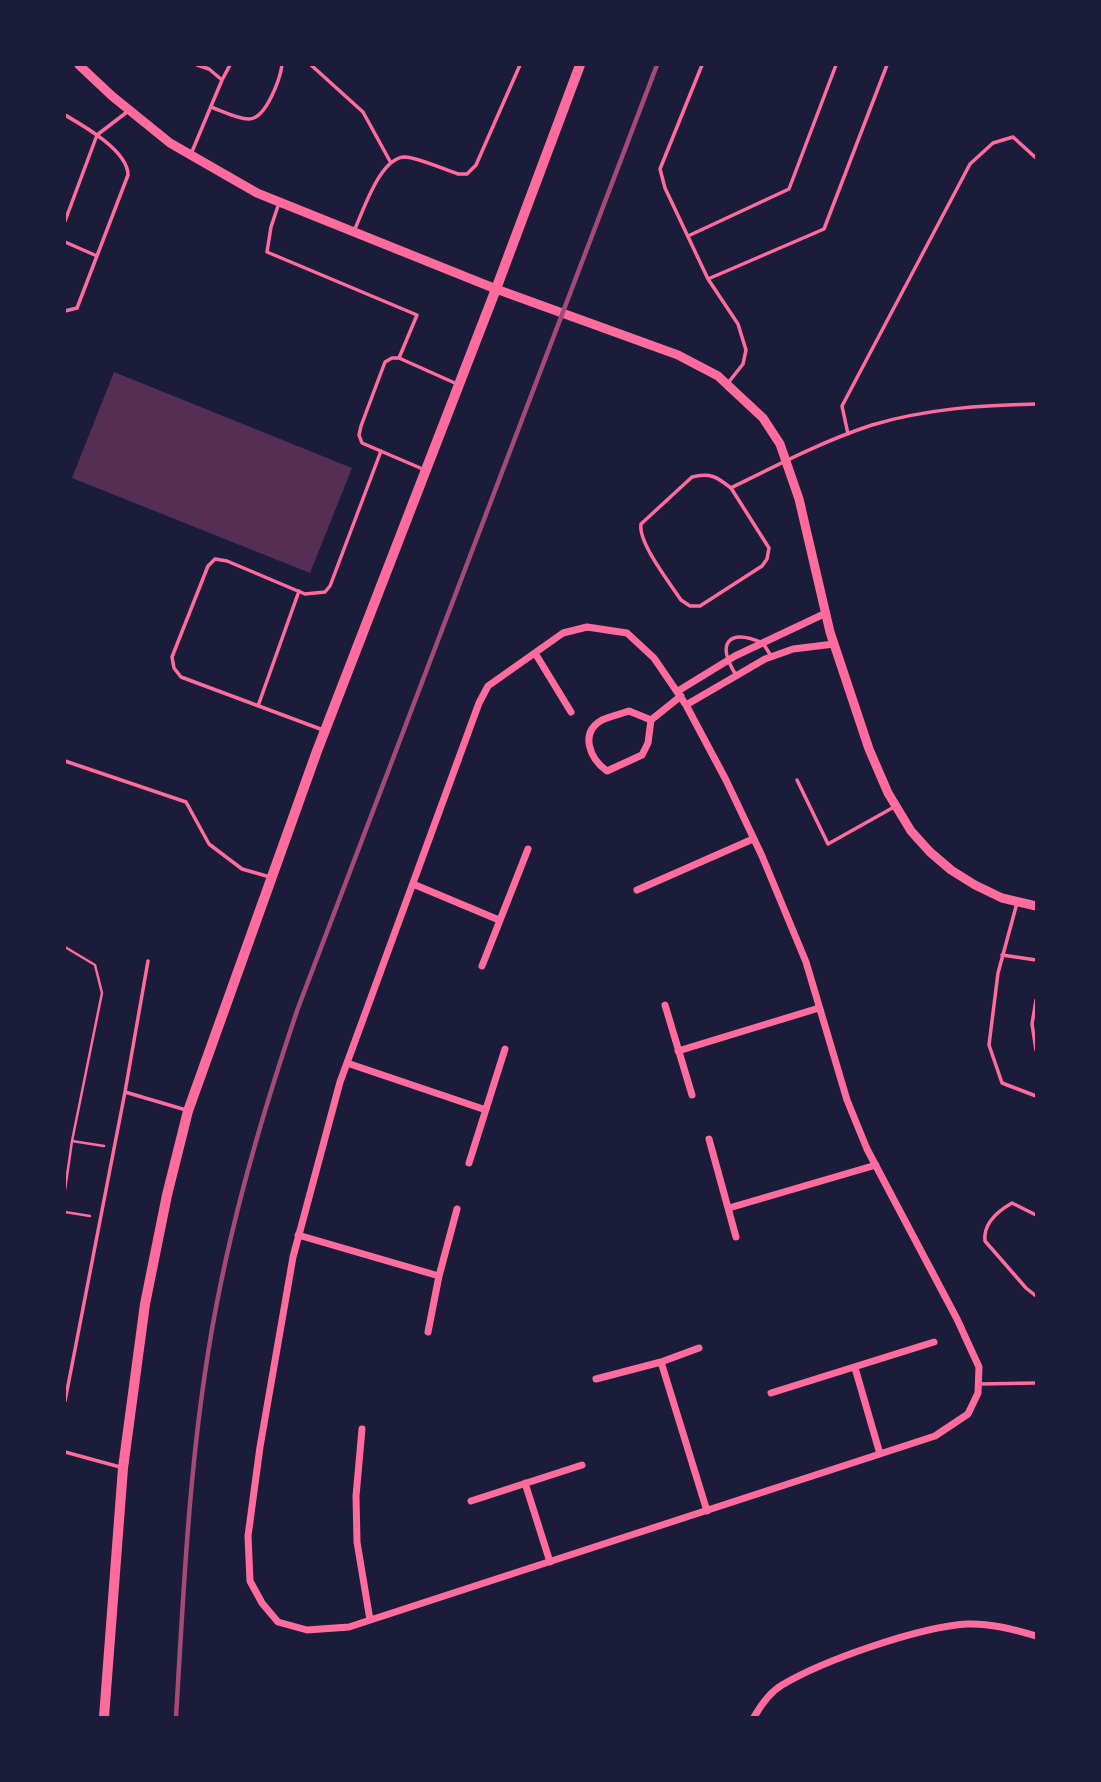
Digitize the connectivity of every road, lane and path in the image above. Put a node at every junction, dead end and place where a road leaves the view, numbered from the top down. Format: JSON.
{"nodes":[{"id":1,"x":80,"y":65,"type":"edge"},
{"id":2,"x":197,"y":65,"type":"edge"},
{"id":3,"x":230,"y":65,"type":"edge"},
{"id":4,"x":282,"y":65,"type":"edge"},
{"id":5,"x":311,"y":65,"type":"edge"},
{"id":6,"x":520,"y":65,"type":"edge"},
{"id":7,"x":580,"y":65,"type":"edge"},
{"id":8,"x":702,"y":65,"type":"edge"},
{"id":9,"x":836,"y":65,"type":"edge"},
{"id":10,"x":887,"y":65,"type":"edge"},
{"id":11,"x":222,"y":80,"type":"junction"},
{"id":12,"x":211,"y":107,"type":"junction"},
{"id":13,"x":129,"y":110,"type":"junction"},
{"id":14,"x":65,"y":115,"type":"edge"},
{"id":15,"x":97,"y":135,"type":"junction"},
{"id":16,"x":190,"y":155,"type":"junction"},
{"id":17,"x":1036,"y":158,"type":"edge"},
{"id":18,"x":391,"y":163,"type":"junction"},
{"id":19,"x":279,"y":203,"type":"junction"},
{"id":20,"x":65,"y":221,"type":"edge"},
{"id":21,"x":354,"y":233,"type":"junction"},
{"id":22,"x":688,"y":236,"type":"junction"},
{"id":23,"x":65,"y":242,"type":"edge"},
{"id":24,"x":97,"y":256,"type":"junction"},
{"id":25,"x":708,"y":279,"type":"junction"},
{"id":26,"x":496,"y":289,"type":"junction"},
{"id":27,"x":65,"y":311,"type":"edge"},
{"id":28,"x":399,"y":358,"type":"junction"},
{"id":29,"x":459,"y":384,"type":"junction"},
{"id":30,"x":727,"y":385,"type":"junction"},
{"id":31,"x":1036,"y":404,"type":"edge"},
{"id":32,"x":848,"y":434,"type":"junction"},
{"id":33,"x":381,"y":451,"type":"junction"},
{"id":34,"x":786,"y":460,"type":"junction"},
{"id":35,"x":426,"y":470,"type":"junction"},
{"id":36,"x":731,"y":488,"type":"junction"},
{"id":37,"x":299,"y":591,"type":"junction"},
{"id":38,"x":826,"y":613,"type":"junction"},
{"id":39,"x":763,"y":643,"type":"junction"},
{"id":40,"x":834,"y":643,"type":"junction"},
{"id":41,"x":535,"y":653,"type":"junction"},
{"id":42,"x":771,"y":657,"type":"junction"},
{"id":43,"x":727,"y":661,"type":"junction"},
{"id":44,"x":736,"y":675,"type":"junction"},
{"id":45,"x":679,"y":693,"type":"junction"},
{"id":46,"x":686,"y":705,"type":"junction"},
{"id":47,"x":258,"y":706,"type":"junction"},
{"id":48,"x":570,"y":712,"type":"dead end"},
{"id":49,"x":651,"y":720,"type":"junction"},
{"id":50,"x":325,"y":731,"type":"junction"},
{"id":51,"x":65,"y":761,"type":"edge"},
{"id":52,"x":797,"y":780,"type":"dead end"},
{"id":53,"x":896,"y":806,"type":"junction"},
{"id":54,"x":754,"y":839,"type":"junction"},
{"id":55,"x":528,"y":849,"type":"dead end"},
{"id":56,"x":272,"y":878,"type":"junction"},
{"id":57,"x":412,"y":884,"type":"junction"},
{"id":58,"x":637,"y":890,"type":"dead end"},
{"id":59,"x":1017,"y":903,"type":"junction"},
{"id":60,"x":1036,"y":906,"type":"edge"},
{"id":61,"x":499,"y":920,"type":"junction"},
{"id":62,"x":65,"y":947,"type":"edge"},
{"id":63,"x":1002,"y":955,"type":"junction"},
{"id":64,"x":1036,"y":960,"type":"edge"},
{"id":65,"x":148,"y":961,"type":"dead end"},
{"id":66,"x":482,"y":966,"type":"dead end"},
{"id":67,"x":1036,"y":1000,"type":"edge"},
{"id":68,"x":664,"y":1004,"type":"dead end"},
{"id":69,"x":819,"y":1008,"type":"junction"},
{"id":70,"x":505,"y":1049,"type":"dead end"},
{"id":71,"x":1036,"y":1050,"type":"edge"},
{"id":72,"x":678,"y":1051,"type":"junction"},
{"id":73,"x":347,"y":1063,"type":"junction"},
{"id":74,"x":125,"y":1092,"type":"junction"},
{"id":75,"x":692,"y":1095,"type":"dead end"},
{"id":76,"x":1036,"y":1096,"type":"edge"},
{"id":77,"x":486,"y":1110,"type":"junction"},
{"id":78,"x":188,"y":1111,"type":"junction"},
{"id":79,"x":709,"y":1139,"type":"dead end"},
{"id":80,"x":72,"y":1141,"type":"junction"},
{"id":81,"x":114,"y":1147,"type":"junction"},
{"id":82,"x":469,"y":1163,"type":"dead end"},
{"id":83,"x":876,"y":1165,"type":"junction"},
{"id":84,"x":65,"y":1190,"type":"edge"},
{"id":85,"x":729,"y":1208,"type":"junction"},
{"id":86,"x":457,"y":1209,"type":"dead end"},
{"id":87,"x":65,"y":1213,"type":"edge"},
{"id":88,"x":1036,"y":1214,"type":"edge"},
{"id":89,"x":100,"y":1218,"type":"junction"},
{"id":90,"x":299,"y":1235,"type":"junction"},
{"id":91,"x":736,"y":1237,"type":"dead end"},
{"id":92,"x":439,"y":1276,"type":"junction"},
{"id":93,"x":1036,"y":1296,"type":"edge"},
{"id":94,"x":428,"y":1332,"type":"dead end"},
{"id":95,"x":934,"y":1342,"type":"dead end"},
{"id":96,"x":699,"y":1348,"type":"dead end"},
{"id":97,"x":662,"y":1362,"type":"junction"},
{"id":98,"x":855,"y":1368,"type":"junction"},
{"id":99,"x":596,"y":1379,"type":"dead end"},
{"id":100,"x":1036,"y":1383,"type":"edge"},
{"id":101,"x":978,"y":1384,"type":"junction"},
{"id":102,"x":771,"y":1393,"type":"dead end"},
{"id":103,"x":65,"y":1401,"type":"edge"},
{"id":104,"x":362,"y":1429,"type":"dead end"},
{"id":105,"x":65,"y":1452,"type":"edge"},
{"id":106,"x":880,"y":1454,"type":"junction"},
{"id":107,"x":582,"y":1465,"type":"dead end"},
{"id":108,"x":122,"y":1468,"type":"junction"},
{"id":109,"x":525,"y":1483,"type":"junction"},
{"id":110,"x":471,"y":1501,"type":"dead end"},
{"id":111,"x":707,"y":1511,"type":"junction"},
{"id":112,"x":550,"y":1562,"type":"junction"},
{"id":113,"x":370,"y":1620,"type":"junction"},
{"id":114,"x":1036,"y":1636,"type":"edge"},
{"id":115,"x":104,"y":1717,"type":"edge"},
{"id":116,"x":754,"y":1717,"type":"edge"}],
"edges":[{"from":1,"to":13,"type":"street"},
{"from":2,"to":11,"type":"lane"},
{"from":3,"to":11,"type":"lane"},
{"from":4,"to":12,"type":"lane"},
{"from":5,"to":18,"type":"lane"},
{"from":6,"to":18,"type":"lane"},
{"from":7,"to":26,"type":"main road"},
{"from":8,"to":22,"type":"lane"},
{"from":9,"to":22,"type":"lane"},
{"from":10,"to":25,"type":"lane"},
{"from":11,"to":12,"type":"lane"},
{"from":12,"to":16,"type":"lane"},
{"from":13,"to":15,"type":"lane"},
{"from":13,"to":16,"type":"street"},
{"from":14,"to":15,"type":"lane"},
{"from":15,"to":20,"type":"lane"},
{"from":15,"to":24,"type":"lane"},
{"from":16,"to":19,"type":"street"},
{"from":17,"to":32,"type":"lane"},
{"from":18,"to":21,"type":"lane"},
{"from":19,"to":21,"type":"street"},
{"from":19,"to":28,"type":"lane"},
{"from":21,"to":26,"type":"street"},
{"from":22,"to":25,"type":"lane"},
{"from":23,"to":24,"type":"lane"},
{"from":24,"to":27,"type":"lane"},
{"from":25,"to":30,"type":"lane"},
{"from":26,"to":29,"type":"main road"},
{"from":26,"to":30,"type":"street"},
{"from":28,"to":29,"type":"lane"},
{"from":28,"to":33,"type":"lane"},
{"from":29,"to":35,"type":"main road"},
{"from":30,"to":34,"type":"street"},
{"from":31,"to":32,"type":"lane"},
{"from":32,"to":34,"type":"lane"},
{"from":33,"to":35,"type":"lane"},
{"from":33,"to":37,"type":"lane"},
{"from":34,"to":36,"type":"lane"},
{"from":34,"to":38,"type":"street"},
{"from":35,"to":50,"type":"main road"},
{"from":36,"to":36,"type":"lane"},
{"from":37,"to":47,"type":"lane"},
{"from":37,"to":47,"type":"lane"},
{"from":38,"to":39,"type":"street"},
{"from":38,"to":40,"type":"street"},
{"from":39,"to":42,"type":"lane"},
{"from":39,"to":43,"type":"street"},
{"from":39,"to":43,"type":"lane"},
{"from":40,"to":42,"type":"street"},
{"from":40,"to":53,"type":"street"},
{"from":41,"to":45,"type":"street"},
{"from":41,"to":48,"type":"street"},
{"from":41,"to":57,"type":"street"},
{"from":42,"to":44,"type":"street"},
{"from":43,"to":44,"type":"lane"},
{"from":43,"to":45,"type":"street"},
{"from":44,"to":46,"type":"street"},
{"from":45,"to":46,"type":"street"},
{"from":45,"to":49,"type":"street"},
{"from":46,"to":54,"type":"street"},
{"from":47,"to":50,"type":"lane"},
{"from":49,"to":49,"type":"street"},
{"from":50,"to":56,"type":"main road"},
{"from":51,"to":56,"type":"lane"},
{"from":52,"to":53,"type":"lane"},
{"from":53,"to":59,"type":"street"},
{"from":54,"to":58,"type":"street"},
{"from":54,"to":69,"type":"street"},
{"from":55,"to":61,"type":"street"},
{"from":56,"to":78,"type":"main road"},
{"from":57,"to":61,"type":"street"},
{"from":57,"to":73,"type":"street"},
{"from":59,"to":60,"type":"street"},
{"from":59,"to":63,"type":"lane"},
{"from":61,"to":66,"type":"street"},
{"from":62,"to":80,"type":"path"},
{"from":63,"to":64,"type":"lane"},
{"from":63,"to":76,"type":"lane"},
{"from":65,"to":74,"type":"lane"},
{"from":67,"to":71,"type":"lane"},
{"from":68,"to":72,"type":"street"},
{"from":69,"to":72,"type":"street"},
{"from":69,"to":83,"type":"street"},
{"from":70,"to":77,"type":"street"},
{"from":72,"to":75,"type":"street"},
{"from":73,"to":77,"type":"street"},
{"from":73,"to":90,"type":"street"},
{"from":74,"to":78,"type":"lane"},
{"from":74,"to":81,"type":"lane"},
{"from":77,"to":82,"type":"street"},
{"from":78,"to":108,"type":"main road"},
{"from":79,"to":85,"type":"street"},
{"from":80,"to":81,"type":"path"},
{"from":80,"to":84,"type":"path"},
{"from":81,"to":89,"type":"lane"},
{"from":83,"to":85,"type":"street"},
{"from":83,"to":101,"type":"street"},
{"from":85,"to":91,"type":"street"},
{"from":86,"to":92,"type":"street"},
{"from":87,"to":89,"type":"path"},
{"from":88,"to":93,"type":"lane"},
{"from":89,"to":103,"type":"lane"},
{"from":90,"to":92,"type":"street"},
{"from":90,"to":113,"type":"street"},
{"from":92,"to":94,"type":"street"},
{"from":95,"to":98,"type":"street"},
{"from":96,"to":97,"type":"street"},
{"from":97,"to":99,"type":"street"},
{"from":97,"to":111,"type":"street"},
{"from":98,"to":102,"type":"street"},
{"from":98,"to":106,"type":"street"},
{"from":100,"to":101,"type":"lane"},
{"from":101,"to":106,"type":"street"},
{"from":104,"to":113,"type":"street"},
{"from":105,"to":108,"type":"lane"},
{"from":106,"to":111,"type":"street"},
{"from":107,"to":109,"type":"street"},
{"from":108,"to":115,"type":"main road"},
{"from":109,"to":110,"type":"street"},
{"from":109,"to":112,"type":"street"},
{"from":111,"to":112,"type":"street"},
{"from":112,"to":113,"type":"street"},
{"from":114,"to":116,"type":"street"}]}
